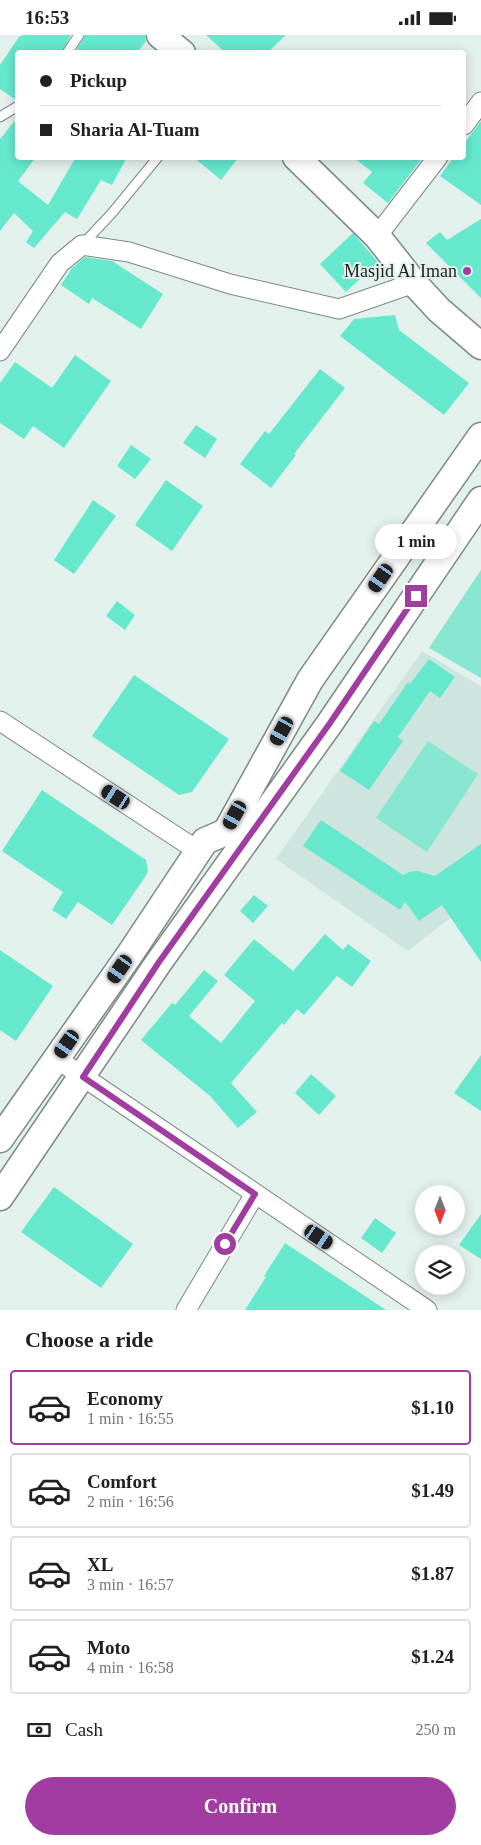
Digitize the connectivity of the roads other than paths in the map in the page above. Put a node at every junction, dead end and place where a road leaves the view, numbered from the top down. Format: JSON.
{"nodes":[{"id":1,"x":79,"y":35,"type":"edge"},
{"id":2,"x":160,"y":35,"type":"edge"},
{"id":3,"x":69,"y":50,"type":"edge"},
{"id":4,"x":178,"y":50,"type":"edge"},
{"id":5,"x":481,"y":103,"type":"edge"},
{"id":6,"x":15,"y":108,"type":"edge"},
{"id":7,"x":0,"y":117,"type":"edge"},
{"id":8,"x":466,"y":122,"type":"edge"},
{"id":9,"x":156,"y":160,"type":"edge"},
{"id":10,"x":299,"y":160,"type":"edge"},
{"id":11,"x":436,"y":160,"type":"edge"},
{"id":12,"x":377,"y":236,"type":"junction"},
{"id":13,"x":82,"y":245,"type":"junction"},
{"id":14,"x":414,"y":283,"type":"junction"},
{"id":15,"x":481,"y":346,"type":"edge"},
{"id":16,"x":0,"y":351,"type":"edge"},
{"id":17,"x":481,"y":436,"type":"edge"},
{"id":18,"x":481,"y":500,"type":"edge"},
{"id":19,"x":0,"y":721,"type":"edge"},
{"id":20,"x":198,"y":851,"type":"junction"},
{"id":21,"x":57,"y":1059,"type":"junction"},
{"id":22,"x":83,"y":1077,"type":"junction"},
{"id":23,"x":0,"y":1139,"type":"edge"},
{"id":24,"x":255,"y":1194,"type":"junction"},
{"id":25,"x":0,"y":1197,"type":"edge"},
{"id":26,"x":186,"y":1310,"type":"edge"},
{"id":27,"x":427,"y":1310,"type":"edge"}],
"edges":[{"from":1,"to":3,"type":"lane"},
{"from":2,"to":4,"type":"main road"},
{"from":5,"to":8,"type":"street"},
{"from":6,"to":7,"type":"lane"},
{"from":9,"to":13,"type":"lane"},
{"from":10,"to":12,"type":"main road"},
{"from":11,"to":12,"type":"street"},
{"from":12,"to":14,"type":"main road"},
{"from":13,"to":14,"type":"street"},
{"from":13,"to":16,"type":"street"},
{"from":14,"to":15,"type":"main road"},
{"from":17,"to":20,"type":"main road"},
{"from":18,"to":22,"type":"main road"},
{"from":19,"to":20,"type":"street"},
{"from":20,"to":21,"type":"main road"},
{"from":21,"to":22,"type":"street"},
{"from":21,"to":23,"type":"main road"},
{"from":22,"to":24,"type":"street"},
{"from":22,"to":25,"type":"main road"},
{"from":24,"to":26,"type":"street"},
{"from":24,"to":27,"type":"street"}]}
